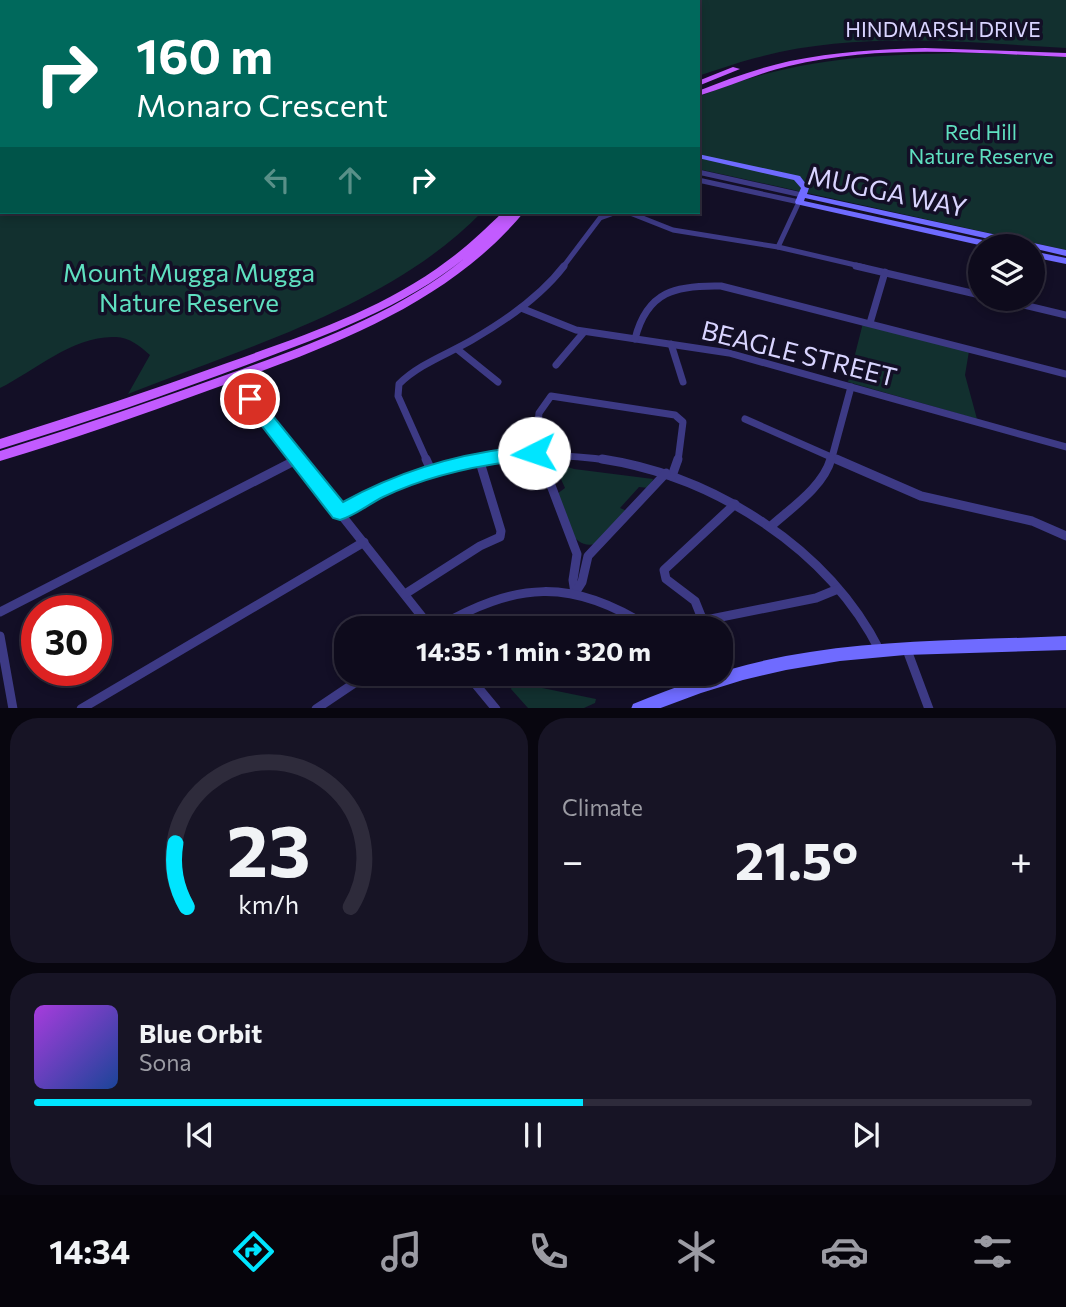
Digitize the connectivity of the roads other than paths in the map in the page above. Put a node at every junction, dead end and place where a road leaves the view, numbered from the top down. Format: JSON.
{"nodes":[{"id":1,"x":1066,"y":52,"type":"edge"},
{"id":2,"x":700,"y":83,"type":"edge"},
{"id":3,"x":700,"y":92,"type":"edge"},
{"id":4,"x":700,"y":156,"type":"edge"},
{"id":5,"x":700,"y":173,"type":"edge"},
{"id":6,"x":700,"y":180,"type":"edge"},
{"id":7,"x":800,"y":199,"type":"junction"},
{"id":8,"x":506,"y":214,"type":"edge"},
{"id":9,"x":517,"y":214,"type":"edge"},
{"id":10,"x":608,"y":214,"type":"edge"},
{"id":11,"x":633,"y":214,"type":"edge"},
{"id":12,"x":968,"y":239,"type":"edge"},
{"id":13,"x":778,"y":247,"type":"junction"},
{"id":14,"x":1066,"y":253,"type":"edge"},
{"id":15,"x":1045,"y":257,"type":"edge"},
{"id":16,"x":1066,"y":261,"type":"edge"},
{"id":17,"x":885,"y":272,"type":"junction"},
{"id":18,"x":968,"y":292,"type":"edge"},
{"id":19,"x":521,"y":307,"type":"junction"},
{"id":20,"x":1045,"y":310,"type":"edge"},
{"id":21,"x":1066,"y":315,"type":"edge"},
{"id":22,"x":870,"y":323,"type":"junction"},
{"id":23,"x":584,"y":332,"type":"junction"},
{"id":24,"x":635,"y":339,"type":"junction"},
{"id":25,"x":671,"y":344,"type":"junction"},
{"id":26,"x":457,"y":349,"type":"junction"},
{"id":27,"x":556,"y":365,"type":"dead end"},
{"id":28,"x":1066,"y":374,"type":"edge"},
{"id":29,"x":498,"y":382,"type":"dead end"},
{"id":30,"x":683,"y":382,"type":"dead end"},
{"id":31,"x":851,"y":387,"type":"junction"},
{"id":32,"x":250,"y":399,"type":"dead end"},
{"id":33,"x":745,"y":419,"type":"dead end"},
{"id":34,"x":0,"y":444,"type":"edge"},
{"id":35,"x":1066,"y":447,"type":"edge"},
{"id":36,"x":537,"y":453,"type":"junction"},
{"id":37,"x":0,"y":456,"type":"edge"},
{"id":38,"x":832,"y":457,"type":"junction"},
{"id":39,"x":298,"y":459,"type":"junction"},
{"id":40,"x":480,"y":459,"type":"junction"},
{"id":41,"x":430,"y":470,"type":"junction"},
{"id":42,"x":669,"y":474,"type":"junction"},
{"id":43,"x":735,"y":504,"type":"junction"},
{"id":44,"x":340,"y":512,"type":"junction"},
{"id":45,"x":770,"y":527,"type":"junction"},
{"id":46,"x":1066,"y":536,"type":"edge"},
{"id":47,"x":364,"y":542,"type":"junction"},
{"id":48,"x":838,"y":589,"type":"junction"},
{"id":49,"x":575,"y":593,"type":"junction"},
{"id":50,"x":405,"y":594,"type":"junction"},
{"id":51,"x":0,"y":612,"type":"edge"},
{"id":52,"x":421,"y":616,"type":"edge"},
{"id":53,"x":456,"y":616,"type":"edge"},
{"id":54,"x":631,"y":616,"type":"edge"},
{"id":55,"x":701,"y":616,"type":"edge"},
{"id":56,"x":728,"y":616,"type":"edge"},
{"id":57,"x":0,"y":636,"type":"edge"},
{"id":58,"x":1066,"y":643,"type":"edge"},
{"id":59,"x":907,"y":650,"type":"junction"},
{"id":60,"x":880,"y":652,"type":"junction"},
{"id":61,"x":733,"y":673,"type":"edge"},
{"id":62,"x":350,"y":686,"type":"edge"},
{"id":63,"x":477,"y":686,"type":"edge"},
{"id":64,"x":681,"y":686,"type":"edge"},
{"id":65,"x":13,"y":708,"type":"edge"},
{"id":66,"x":83,"y":708,"type":"edge"},
{"id":67,"x":317,"y":708,"type":"edge"},
{"id":68,"x":495,"y":708,"type":"edge"},
{"id":69,"x":640,"y":708,"type":"edge"},
{"id":70,"x":929,"y":708,"type":"edge"}],
"edges":[{"from":1,"to":2,"type":"main road","name":"HINDMARSH DRIVE"},
{"from":1,"to":3,"type":"main road","name":"HINDMARSH DRIVE"},
{"from":4,"to":7,"type":"main road"},
{"from":5,"to":7,"type":"street","name":"MUGGA WAY"},
{"from":6,"to":7,"type":"street","name":"MUGGA WAY"},
{"from":7,"to":12,"type":"main road","name":"MUGGA WAY"},
{"from":7,"to":13,"type":"street"},
{"from":7,"to":14,"type":"main road","name":"MUGGA WAY"},
{"from":8,"to":34,"type":"main road"},
{"from":9,"to":37,"type":"main road"},
{"from":10,"to":19,"type":"street"},
{"from":11,"to":13,"type":"street"},
{"from":13,"to":17,"type":"street"},
{"from":15,"to":16,"type":"main road"},
{"from":17,"to":18,"type":"street"},
{"from":17,"to":22,"type":"street"},
{"from":19,"to":23,"type":"street","name":"BEAGLE STREET"},
{"from":19,"to":26,"type":"street"},
{"from":20,"to":21,"type":"street"},
{"from":22,"to":24,"type":"street"},
{"from":22,"to":28,"type":"street"},
{"from":23,"to":24,"type":"street","name":"BEAGLE STREET"},
{"from":23,"to":27,"type":"street"},
{"from":24,"to":25,"type":"street","name":"BEAGLE STREET"},
{"from":25,"to":30,"type":"street"},
{"from":25,"to":31,"type":"street","name":"BEAGLE STREET"},
{"from":26,"to":29,"type":"street"},
{"from":26,"to":41,"type":"street"},
{"from":31,"to":35,"type":"street","name":"BEAGLE STREET"},
{"from":31,"to":38,"type":"street"},
{"from":32,"to":39,"type":"street"},
{"from":33,"to":38,"type":"street"},
{"from":36,"to":40,"type":"street"},
{"from":36,"to":42,"type":"street"},
{"from":36,"to":42,"type":"street"},
{"from":36,"to":49,"type":"street"},
{"from":38,"to":45,"type":"street"},
{"from":38,"to":46,"type":"street"},
{"from":39,"to":44,"type":"street"},
{"from":39,"to":51,"type":"street"},
{"from":40,"to":41,"type":"street"},
{"from":40,"to":50,"type":"street"},
{"from":41,"to":44,"type":"street"},
{"from":42,"to":43,"type":"street"},
{"from":42,"to":49,"type":"street"},
{"from":43,"to":45,"type":"street"},
{"from":43,"to":55,"type":"street"},
{"from":44,"to":47,"type":"street"},
{"from":45,"to":48,"type":"street"},
{"from":47,"to":50,"type":"street"},
{"from":47,"to":66,"type":"street"},
{"from":48,"to":56,"type":"street"},
{"from":48,"to":60,"type":"street"},
{"from":49,"to":53,"type":"street"},
{"from":49,"to":54,"type":"street"},
{"from":50,"to":52,"type":"street"},
{"from":57,"to":65,"type":"street"},
{"from":58,"to":59,"type":"main road"},
{"from":59,"to":60,"type":"main road"},
{"from":59,"to":70,"type":"street"},
{"from":60,"to":61,"type":"main road"},
{"from":62,"to":67,"type":"street"},
{"from":63,"to":68,"type":"street"},
{"from":64,"to":69,"type":"main road"}]}
